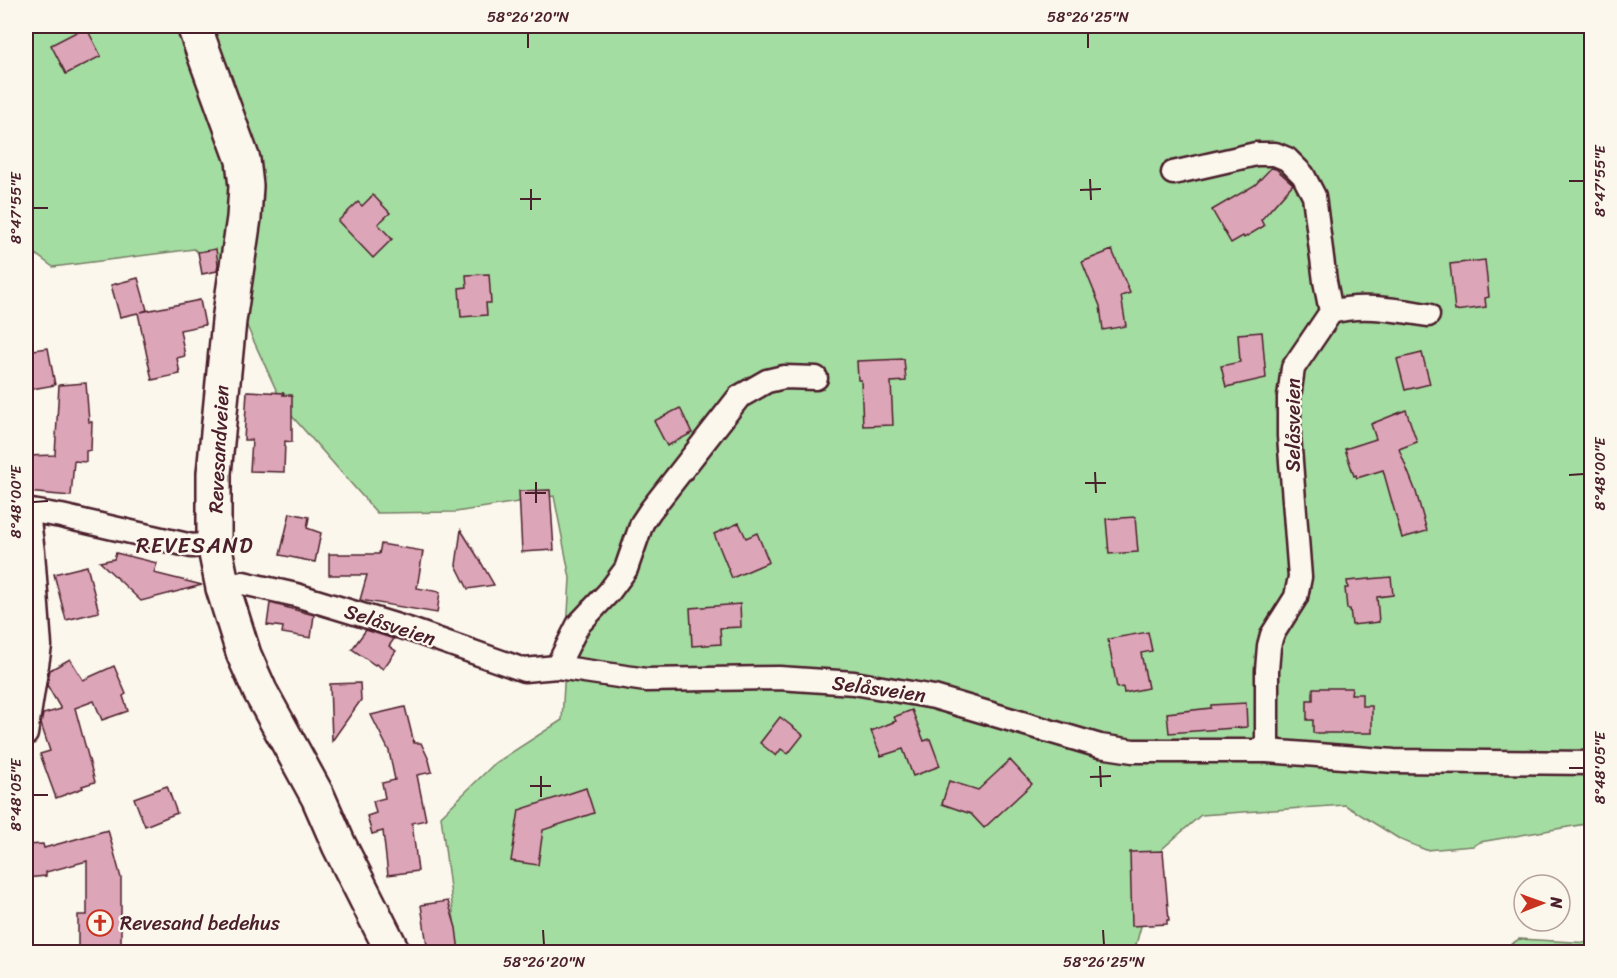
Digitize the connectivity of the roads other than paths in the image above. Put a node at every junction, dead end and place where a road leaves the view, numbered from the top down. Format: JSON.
{"nodes":[{"id":1,"x":194,"y":26,"type":"edge"},
{"id":2,"x":1173,"y":173,"type":"dead end"},
{"id":3,"x":1331,"y":312,"type":"junction"},
{"id":4,"x":1428,"y":315,"type":"dead end"},
{"id":5,"x":816,"y":378,"type":"dead end"},
{"id":6,"x":26,"y":512,"type":"edge"},
{"id":7,"x":214,"y":544,"type":"junction"},
{"id":8,"x":223,"y":588,"type":"junction"},
{"id":9,"x":557,"y":667,"type":"junction"},
{"id":10,"x":26,"y":734,"type":"edge"},
{"id":11,"x":1267,"y":750,"type":"junction"},
{"id":12,"x":1592,"y":763,"type":"edge"},
{"id":13,"x":393,"y":952,"type":"edge"}],
"edges":[{"from":1,"to":7,"type":"main road","name":"Revesandveien"},
{"from":2,"to":3,"type":"street"},
{"from":3,"to":4,"type":"street"},
{"from":3,"to":11,"type":"street","name":"Selåsveien"},
{"from":5,"to":9,"type":"street"},
{"from":6,"to":7,"type":"street"},
{"from":6,"to":10,"type":"street"},
{"from":7,"to":8,"type":"main road","name":"Revesandveien"},
{"from":8,"to":9,"type":"street","name":"Selåsveien"},
{"from":8,"to":13,"type":"main road","name":"Revesandveien"},
{"from":9,"to":11,"type":"street","name":"Selåsveien"},
{"from":11,"to":12,"type":"street","name":"Selåsveien"}]}
